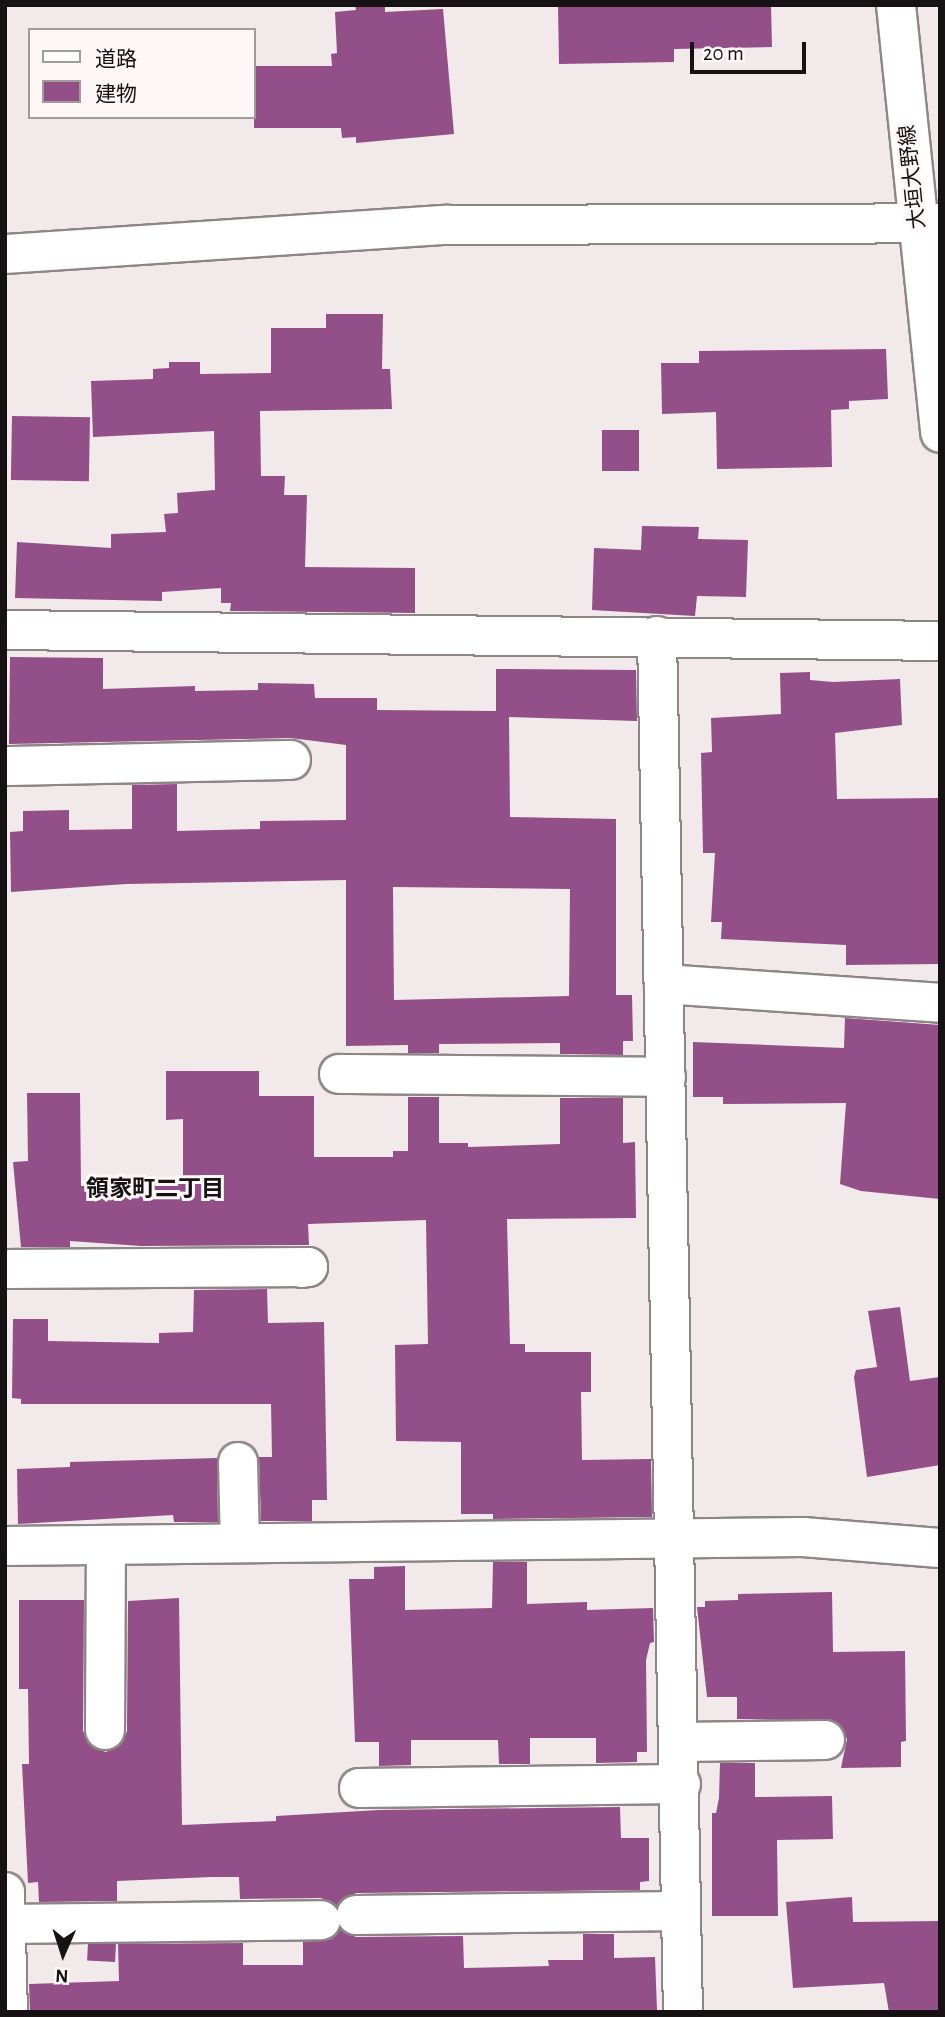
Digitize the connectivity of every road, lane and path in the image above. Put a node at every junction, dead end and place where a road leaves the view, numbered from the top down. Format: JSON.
{"nodes":[{"id":1,"x":896,"y":5,"type":"edge"},
{"id":2,"x":929,"y":223,"type":"edge"},
{"id":3,"x":5,"y":254,"type":"edge"},
{"id":4,"x":940,"y":433,"type":"edge"},
{"id":5,"x":5,"y":631,"type":"edge"},
{"id":6,"x":657,"y":636,"type":"junction"},
{"id":7,"x":940,"y":641,"type":"edge"},
{"id":8,"x":291,"y":760,"type":"dead end"},
{"id":9,"x":5,"y":766,"type":"edge"},
{"id":10,"x":664,"y":984,"type":"junction"},
{"id":11,"x":940,"y":1003,"type":"edge"},
{"id":12,"x":339,"y":1074,"type":"dead end"},
{"id":13,"x":666,"y":1077,"type":"junction"},
{"id":14,"x":302,"y":1268,"type":"dead end"},
{"id":15,"x":5,"y":1269,"type":"edge"},
{"id":16,"x":238,"y":1462,"type":"dead end"},
{"id":17,"x":677,"y":1537,"type":"junction"},
{"id":18,"x":240,"y":1544,"type":"junction"},
{"id":19,"x":106,"y":1545,"type":"junction"},
{"id":20,"x":5,"y":1546,"type":"edge"},
{"id":21,"x":940,"y":1548,"type":"edge"},
{"id":22,"x":105,"y":1730,"type":"dead end"},
{"id":23,"x":825,"y":1740,"type":"dead end"},
{"id":24,"x":680,"y":1742,"type":"junction"},
{"id":25,"x":681,"y":1784,"type":"junction"},
{"id":26,"x":359,"y":1788,"type":"dead end"},
{"id":27,"x":5,"y":1892,"type":"edge"},
{"id":28,"x":681,"y":1912,"type":"junction"},
{"id":29,"x":6,"y":1924,"type":"edge"},
{"id":30,"x":8,"y":2012,"type":"edge"},
{"id":31,"x":683,"y":2012,"type":"edge"}],
"edges":[{"from":1,"to":2,"type":"street","name":"大垣大野線"},
{"from":2,"to":3,"type":"street"},
{"from":2,"to":4,"type":"street","name":"大垣大野線"},
{"from":5,"to":6,"type":"street"},
{"from":6,"to":7,"type":"street"},
{"from":6,"to":10,"type":"street"},
{"from":8,"to":9,"type":"street"},
{"from":10,"to":11,"type":"street"},
{"from":10,"to":13,"type":"street"},
{"from":12,"to":13,"type":"street"},
{"from":13,"to":17,"type":"street"},
{"from":14,"to":15,"type":"street"},
{"from":16,"to":18,"type":"street"},
{"from":17,"to":18,"type":"street"},
{"from":17,"to":21,"type":"street"},
{"from":17,"to":24,"type":"street"},
{"from":18,"to":19,"type":"street"},
{"from":19,"to":20,"type":"street"},
{"from":19,"to":22,"type":"street"},
{"from":23,"to":24,"type":"street"},
{"from":24,"to":25,"type":"street"},
{"from":25,"to":26,"type":"street"},
{"from":25,"to":28,"type":"street"},
{"from":27,"to":29,"type":"street"},
{"from":28,"to":29,"type":"street"},
{"from":28,"to":31,"type":"street"},
{"from":29,"to":30,"type":"street"}]}
